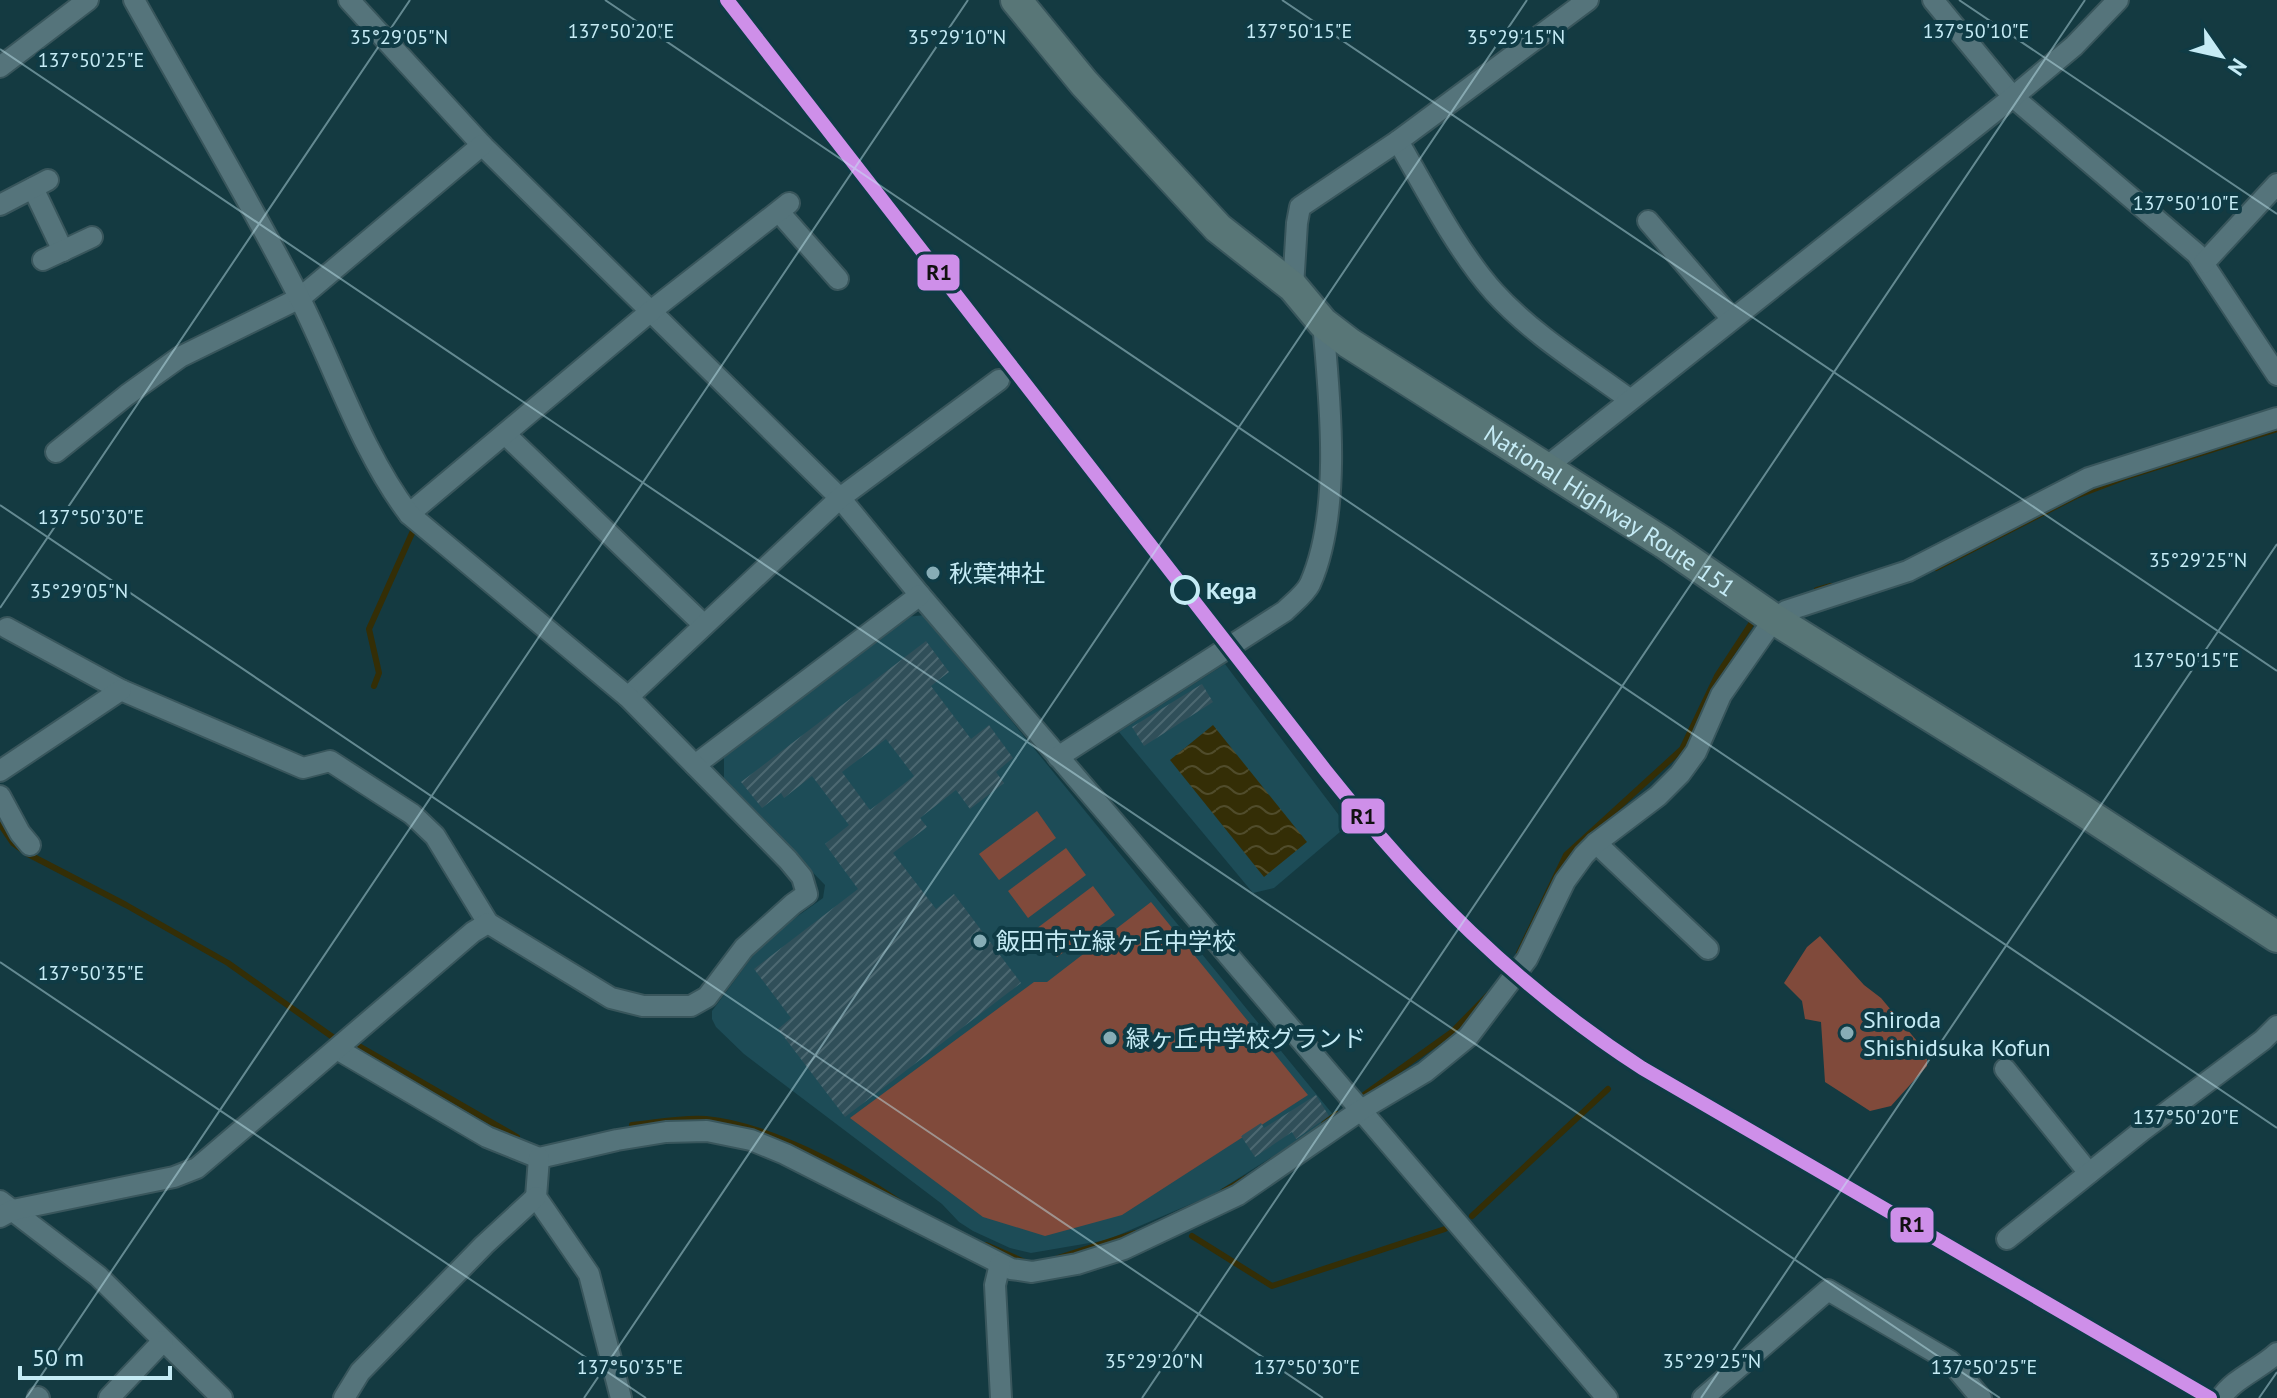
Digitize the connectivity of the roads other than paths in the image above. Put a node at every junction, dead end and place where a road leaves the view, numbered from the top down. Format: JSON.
{"nodes":[{"id":1,"x":88,"y":0,"type":"edge"},
{"id":2,"x":134,"y":0,"type":"edge"},
{"id":3,"x":349,"y":0,"type":"edge"},
{"id":4,"x":1016,"y":0,"type":"edge"},
{"id":5,"x":1588,"y":0,"type":"edge"},
{"id":6,"x":1933,"y":0,"type":"edge"},
{"id":7,"x":2118,"y":0,"type":"edge"},
{"id":8,"x":0,"y":67,"type":"edge"},
{"id":9,"x":2013,"y":97,"type":"junction"},
{"id":10,"x":1398,"y":141,"type":"junction"},
{"id":11,"x":482,"y":145,"type":"junction"},
{"id":12,"x":2277,"y":184,"type":"edge"},
{"id":13,"x":0,"y":205,"type":"edge"},
{"id":14,"x":1648,"y":221,"type":"dead end"},
{"id":15,"x":92,"y":237,"type":"dead end"},
{"id":16,"x":63,"y":251,"type":"junction"},
{"id":17,"x":43,"y":260,"type":"dead end"},
{"id":18,"x":2204,"y":263,"type":"junction"},
{"id":19,"x":838,"y":279,"type":"dead end"},
{"id":20,"x":1293,"y":287,"type":"junction"},
{"id":21,"x":300,"y":298,"type":"junction"},
{"id":22,"x":651,"y":311,"type":"junction"},
{"id":23,"x":1732,"y":319,"type":"junction"},
{"id":24,"x":1323,"y":323,"type":"junction"},
{"id":25,"x":2277,"y":375,"type":"edge"},
{"id":26,"x":999,"y":380,"type":"dead end"},
{"id":27,"x":1629,"y":399,"type":"junction"},
{"id":28,"x":2277,"y":418,"type":"edge"},
{"id":29,"x":505,"y":434,"type":"junction"},
{"id":30,"x":56,"y":452,"type":"dead end"},
{"id":31,"x":1545,"y":468,"type":"junction"},
{"id":32,"x":840,"y":498,"type":"junction"},
{"id":33,"x":409,"y":514,"type":"junction"},
{"id":34,"x":920,"y":595,"type":"junction"},
{"id":35,"x":1774,"y":619,"type":"junction"},
{"id":36,"x":704,"y":625,"type":"junction"},
{"id":37,"x":7,"y":628,"type":"dead end"},
{"id":38,"x":121,"y":690,"type":"junction"},
{"id":39,"x":628,"y":697,"type":"junction"},
{"id":40,"x":1058,"y":757,"type":"junction"},
{"id":41,"x":695,"y":765,"type":"junction"},
{"id":42,"x":0,"y":771,"type":"edge"},
{"id":43,"x":0,"y":796,"type":"edge"},
{"id":44,"x":1596,"y":843,"type":"junction"},
{"id":45,"x":30,"y":845,"type":"dead end"},
{"id":46,"x":488,"y":923,"type":"junction"},
{"id":47,"x":2277,"y":937,"type":"edge"},
{"id":48,"x":1708,"y":949,"type":"dead end"},
{"id":49,"x":2277,"y":1026,"type":"edge"},
{"id":50,"x":337,"y":1049,"type":"junction"},
{"id":51,"x":2005,"y":1069,"type":"dead end"},
{"id":52,"x":1361,"y":1110,"type":"junction"},
{"id":53,"x":539,"y":1158,"type":"junction"},
{"id":54,"x":2089,"y":1173,"type":"junction"},
{"id":55,"x":536,"y":1197,"type":"junction"},
{"id":56,"x":4,"y":1209,"type":"edge"},
{"id":57,"x":2007,"y":1239,"type":"dead end"},
{"id":58,"x":1000,"y":1264,"type":"junction"},
{"id":59,"x":163,"y":1341,"type":"junction"},
{"id":60,"x":2277,"y":1353,"type":"edge"},
{"id":61,"x":109,"y":1398,"type":"edge"},
{"id":62,"x":222,"y":1398,"type":"edge"},
{"id":63,"x":344,"y":1398,"type":"edge"},
{"id":64,"x":621,"y":1398,"type":"edge"},
{"id":65,"x":1001,"y":1398,"type":"edge"},
{"id":66,"x":1607,"y":1398,"type":"edge"},
{"id":67,"x":1703,"y":1398,"type":"edge"},
{"id":68,"x":1981,"y":1398,"type":"edge"},
{"id":69,"x":2221,"y":1398,"type":"edge"}],
"edges":[{"from":1,"to":8,"type":"street"},
{"from":2,"to":21,"type":"street"},
{"from":3,"to":11,"type":"street"},
{"from":4,"to":20,"type":"highway","name":"National Highway Route 151"},
{"from":5,"to":10,"type":"street"},
{"from":6,"to":9,"type":"street"},
{"from":7,"to":9,"type":"street"},
{"from":9,"to":18,"type":"street"},
{"from":9,"to":23,"type":"street"},
{"from":10,"to":20,"type":"street"},
{"from":10,"to":27,"type":"street"},
{"from":11,"to":21,"type":"street"},
{"from":11,"to":22,"type":"street"},
{"from":12,"to":18,"type":"street"},
{"from":13,"to":16,"type":"street"},
{"from":14,"to":23,"type":"street"},
{"from":15,"to":16,"type":"street"},
{"from":16,"to":17,"type":"street"},
{"from":18,"to":25,"type":"street"},
{"from":19,"to":22,"type":"street"},
{"from":20,"to":24,"type":"highway","name":"National Highway Route 151"},
{"from":21,"to":30,"type":"street"},
{"from":21,"to":33,"type":"street"},
{"from":22,"to":29,"type":"street"},
{"from":22,"to":32,"type":"street"},
{"from":23,"to":27,"type":"street"},
{"from":24,"to":31,"type":"highway","name":"National Highway Route 151"},
{"from":24,"to":40,"type":"street"},
{"from":26,"to":32,"type":"street"},
{"from":27,"to":31,"type":"street"},
{"from":28,"to":35,"type":"street"},
{"from":29,"to":33,"type":"street"},
{"from":29,"to":36,"type":"street"},
{"from":31,"to":35,"type":"highway","name":"National Highway Route 151"},
{"from":32,"to":34,"type":"street"},
{"from":32,"to":36,"type":"street"},
{"from":33,"to":39,"type":"street"},
{"from":34,"to":40,"type":"street"},
{"from":34,"to":41,"type":"street"},
{"from":35,"to":44,"type":"street"},
{"from":35,"to":47,"type":"highway","name":"National Highway Route 151"},
{"from":36,"to":39,"type":"street"},
{"from":37,"to":38,"type":"street"},
{"from":38,"to":42,"type":"street"},
{"from":38,"to":46,"type":"street"},
{"from":39,"to":41,"type":"street"},
{"from":40,"to":52,"type":"street"},
{"from":41,"to":46,"type":"street"},
{"from":43,"to":45,"type":"street"},
{"from":44,"to":48,"type":"street"},
{"from":44,"to":52,"type":"street"},
{"from":46,"to":50,"type":"street"},
{"from":49,"to":54,"type":"street"},
{"from":50,"to":53,"type":"street"},
{"from":50,"to":56,"type":"street"},
{"from":51,"to":54,"type":"street"},
{"from":52,"to":58,"type":"street"},
{"from":52,"to":66,"type":"street"},
{"from":53,"to":55,"type":"street"},
{"from":53,"to":58,"type":"street"},
{"from":54,"to":57,"type":"street"},
{"from":55,"to":63,"type":"street"},
{"from":55,"to":64,"type":"street"},
{"from":56,"to":59,"type":"street"},
{"from":58,"to":65,"type":"street"},
{"from":59,"to":61,"type":"street"},
{"from":59,"to":62,"type":"street"},
{"from":60,"to":69,"type":"street"},
{"from":67,"to":68,"type":"street"}]}
